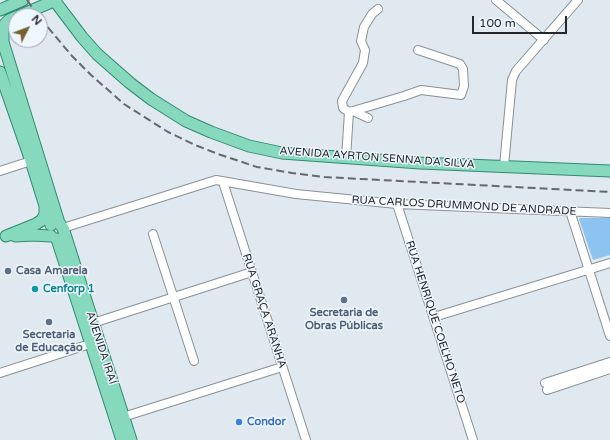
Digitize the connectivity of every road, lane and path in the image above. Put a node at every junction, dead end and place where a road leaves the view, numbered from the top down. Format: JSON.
{"nodes":[{"id":1,"x":24,"y":0,"type":"edge"},
{"id":2,"x":55,"y":0,"type":"edge"},
{"id":3,"x":496,"y":0,"type":"edge"},
{"id":4,"x":578,"y":0,"type":"edge"},
{"id":5,"x":37,"y":8,"type":"edge"},
{"id":6,"x":378,"y":9,"type":"dead end"},
{"id":7,"x":0,"y":10,"type":"edge"},
{"id":8,"x":8,"y":22,"type":"edge"},
{"id":9,"x":544,"y":40,"type":"junction"},
{"id":10,"x":418,"y":50,"type":"dead end"},
{"id":11,"x":0,"y":72,"type":"edge"},
{"id":12,"x":351,"y":112,"type":"junction"},
{"id":13,"x":368,"y":118,"type":"dead end"},
{"id":14,"x":346,"y":158,"type":"junction"},
{"id":15,"x":31,"y":161,"type":"junction"},
{"id":16,"x":504,"y":166,"type":"junction"},
{"id":17,"x":610,"y":170,"type":"edge"},
{"id":18,"x":0,"y":171,"type":"edge"},
{"id":19,"x":223,"y":182,"type":"junction"},
{"id":20,"x":397,"y":204,"type":"junction"},
{"id":21,"x":45,"y":208,"type":"junction"},
{"id":22,"x":570,"y":212,"type":"junction"},
{"id":23,"x":610,"y":213,"type":"edge"},
{"id":24,"x":56,"y":230,"type":"junction"},
{"id":25,"x":153,"y":234,"type":"dead end"},
{"id":26,"x":3,"y":237,"type":"edge"},
{"id":27,"x":610,"y":263,"type":"edge"},
{"id":28,"x":589,"y":270,"type":"junction"},
{"id":29,"x":252,"y":272,"type":"junction"},
{"id":30,"x":174,"y":298,"type":"junction"},
{"id":31,"x":434,"y":318,"type":"junction"},
{"id":32,"x":93,"y":323,"type":"junction"},
{"id":33,"x":610,"y":336,"type":"edge"},
{"id":34,"x":95,"y":342,"type":"junction"},
{"id":35,"x":194,"y":361,"type":"dead end"},
{"id":36,"x":610,"y":362,"type":"edge"},
{"id":37,"x":282,"y":367,"type":"junction"},
{"id":38,"x":610,"y":369,"type":"edge"},
{"id":39,"x":0,"y":373,"type":"edge"},
{"id":40,"x":123,"y":417,"type":"junction"},
{"id":41,"x":122,"y":440,"type":"edge"},
{"id":42,"x":131,"y":440,"type":"edge"},
{"id":43,"x":306,"y":440,"type":"edge"},
{"id":44,"x":473,"y":440,"type":"edge"}],
"edges":[{"from":1,"to":7,"type":"main road"},
{"from":2,"to":5,"type":"main road"},
{"from":2,"to":14,"type":"main road","name":"AVENIDA AYRTON SENNA DA SILVA"},
{"from":3,"to":9,"type":"street"},
{"from":4,"to":9,"type":"street"},
{"from":6,"to":12,"type":"street"},
{"from":8,"to":24,"type":"main road","name":"AVENIDA IRAÍ"},
{"from":9,"to":16,"type":"street"},
{"from":10,"to":12,"type":"street"},
{"from":11,"to":15,"type":"main road","name":"AVENIDA IRAÍ"},
{"from":12,"to":13,"type":"street"},
{"from":12,"to":14,"type":"street"},
{"from":14,"to":16,"type":"main road","name":"AVENIDA AYRTON SENNA DA SILVA"},
{"from":15,"to":18,"type":"street"},
{"from":15,"to":21,"type":"main road","name":"AVENIDA IRAÍ"},
{"from":16,"to":17,"type":"main road","name":"AVENIDA AYRTON SENNA DA SILVA"},
{"from":19,"to":20,"type":"street","name":"RUA CARLOS DRUMMOND DE ANDRADE"},
{"from":19,"to":24,"type":"street","name":"RUA CARLOS DRUMMOND DE ANDRADE"},
{"from":19,"to":29,"type":"street","name":"RUA GRAÇA ARANHA"},
{"from":20,"to":22,"type":"street","name":"RUA CARLOS DRUMMOND DE ANDRADE"},
{"from":20,"to":31,"type":"street","name":"RUA HENRIQUE COELHO NETO"},
{"from":21,"to":24,"type":"main road","name":"AVENIDA IRAÍ"},
{"from":21,"to":26,"type":"main road"},
{"from":22,"to":23,"type":"street","name":"RUA CARLOS DRUMMOND DE ANDRADE"},
{"from":22,"to":28,"type":"street"},
{"from":24,"to":26,"type":"main road"},
{"from":24,"to":32,"type":"main road","name":"AVENIDA IRAÍ"},
{"from":24,"to":34,"type":"main road","name":"AVENIDA IRAÍ"},
{"from":25,"to":30,"type":"street"},
{"from":27,"to":28,"type":"street"},
{"from":28,"to":31,"type":"street"},
{"from":28,"to":33,"type":"street"},
{"from":29,"to":30,"type":"street"},
{"from":29,"to":37,"type":"street","name":"RUA GRAÇA ARANHA"},
{"from":30,"to":32,"type":"street"},
{"from":30,"to":35,"type":"street"},
{"from":31,"to":44,"type":"street","name":"RUA HENRIQUE COELHO NETO"},
{"from":32,"to":34,"type":"main road","name":"AVENIDA IRAÍ"},
{"from":34,"to":39,"type":"street"},
{"from":34,"to":40,"type":"main road","name":"AVENIDA IRAÍ"},
{"from":34,"to":41,"type":"main road","name":"AVENIDA IRAÍ"},
{"from":36,"to":38,"type":"street"},
{"from":37,"to":40,"type":"street"},
{"from":37,"to":43,"type":"street","name":"RUA GRAÇA ARANHA"},
{"from":40,"to":42,"type":"main road","name":"AVENIDA IRAÍ"}]}
